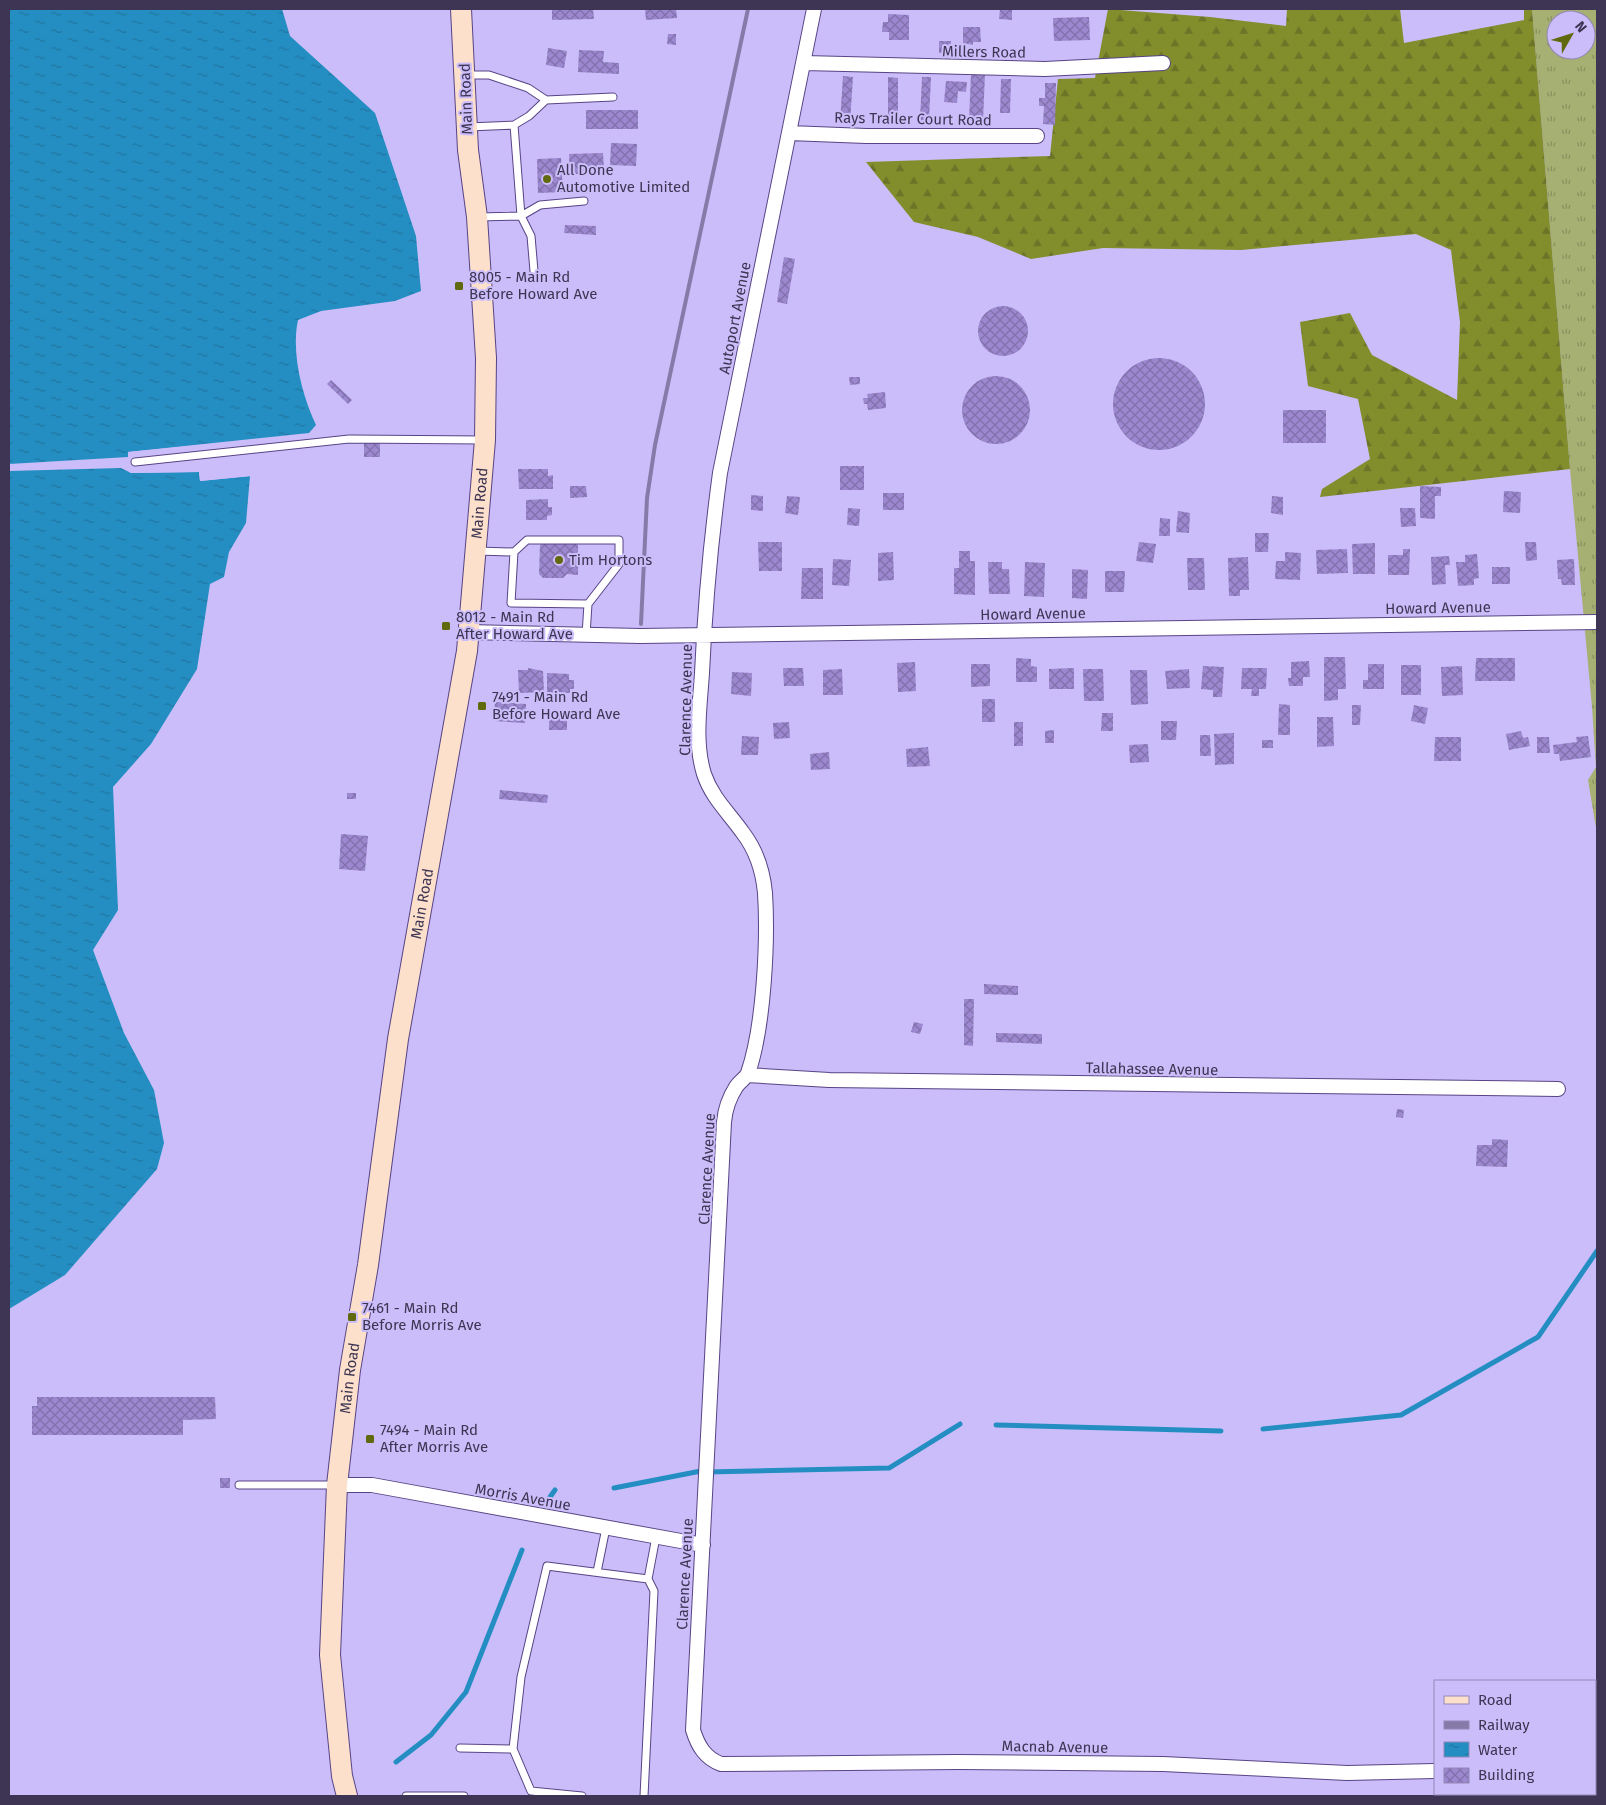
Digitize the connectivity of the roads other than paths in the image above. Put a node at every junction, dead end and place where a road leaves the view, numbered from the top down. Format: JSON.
{"nodes":[{"id":1,"x":461,"y":9,"type":"edge"},
{"id":2,"x":814,"y":9,"type":"edge"},
{"id":3,"x":804,"y":63,"type":"junction"},
{"id":4,"x":1163,"y":63,"type":"dead end"},
{"id":5,"x":465,"y":75,"type":"junction"},
{"id":6,"x":613,"y":97,"type":"dead end"},
{"id":7,"x":546,"y":100,"type":"junction"},
{"id":8,"x":514,"y":125,"type":"junction"},
{"id":9,"x":467,"y":127,"type":"junction"},
{"id":10,"x":789,"y":133,"type":"junction"},
{"id":11,"x":1037,"y":136,"type":"dead end"},
{"id":12,"x":584,"y":201,"type":"dead end"},
{"id":13,"x":521,"y":216,"type":"junction"},
{"id":14,"x":477,"y":217,"type":"junction"},
{"id":15,"x":534,"y":271,"type":"dead end"},
{"id":16,"x":485,"y":440,"type":"junction"},
{"id":17,"x":135,"y":462,"type":"dead end"},
{"id":18,"x":476,"y":551,"type":"junction"},
{"id":19,"x":514,"y":552,"type":"junction"},
{"id":20,"x":588,"y":604,"type":"junction"},
{"id":21,"x":1597,"y":622,"type":"edge"},
{"id":22,"x":468,"y":632,"type":"junction"},
{"id":23,"x":586,"y":635,"type":"junction"},
{"id":24,"x":704,"y":635,"type":"junction"},
{"id":25,"x":747,"y":1074,"type":"junction"},
{"id":26,"x":1558,"y":1089,"type":"dead end"},
{"id":27,"x":239,"y":1485,"type":"dead end"},
{"id":28,"x":337,"y":1485,"type":"junction"},
{"id":29,"x":606,"y":1528,"type":"junction"},
{"id":30,"x":656,"y":1537,"type":"junction"},
{"id":31,"x":703,"y":1545,"type":"junction"},
{"id":32,"x":597,"y":1572,"type":"junction"},
{"id":33,"x":648,"y":1579,"type":"junction"},
{"id":34,"x":693,"y":1730,"type":"joint"},
{"id":35,"x":460,"y":1748,"type":"dead end"},
{"id":36,"x":513,"y":1749,"type":"junction"},
{"id":37,"x":1434,"y":1771,"type":"edge"},
{"id":38,"x":347,"y":1796,"type":"edge"},
{"id":39,"x":406,"y":1796,"type":"edge"},
{"id":40,"x":464,"y":1796,"type":"edge"},
{"id":41,"x":582,"y":1796,"type":"edge"},
{"id":42,"x":644,"y":1796,"type":"edge"}],
"edges":[{"from":1,"to":5,"type":"main road","name":"Main Road"},
{"from":2,"to":3,"type":"street","name":"Autoport Avenue"},
{"from":3,"to":4,"type":"street","name":"Millers Road"},
{"from":3,"to":10,"type":"street","name":"Autoport Avenue"},
{"from":5,"to":7,"type":"lane"},
{"from":5,"to":9,"type":"main road","name":"Main Road"},
{"from":6,"to":7,"type":"lane"},
{"from":7,"to":8,"type":"lane"},
{"from":8,"to":9,"type":"lane"},
{"from":8,"to":13,"type":"lane"},
{"from":9,"to":14,"type":"main road","name":"Main Road"},
{"from":10,"to":11,"type":"street","name":"Rays Trailer Court Road"},
{"from":10,"to":24,"type":"street","name":"Autoport Avenue"},
{"from":12,"to":13,"type":"lane"},
{"from":13,"to":14,"type":"lane"},
{"from":13,"to":15,"type":"lane"},
{"from":14,"to":16,"type":"main road","name":"Main Road"},
{"from":16,"to":17,"type":"lane"},
{"from":16,"to":18,"type":"main road","name":"Main Road"},
{"from":18,"to":19,"type":"lane"},
{"from":18,"to":22,"type":"main road","name":"Main Road"},
{"from":19,"to":20,"type":"lane"},
{"from":19,"to":20,"type":"lane"},
{"from":20,"to":23,"type":"lane"},
{"from":21,"to":24,"type":"street","name":"Howard Avenue"},
{"from":22,"to":23,"type":"street","name":"Howard Avenue"},
{"from":22,"to":28,"type":"main road","name":"Main Road"},
{"from":23,"to":24,"type":"street","name":"Howard Avenue"},
{"from":24,"to":25,"type":"street","name":"Clarence Avenue"},
{"from":25,"to":26,"type":"street","name":"Tallahassee Avenue"},
{"from":25,"to":31,"type":"street","name":"Clarence Avenue"},
{"from":27,"to":28,"type":"lane"},
{"from":28,"to":29,"type":"street","name":"Morris Avenue"},
{"from":28,"to":38,"type":"main road","name":"Main Road"},
{"from":29,"to":30,"type":"street","name":"Morris Avenue"},
{"from":29,"to":32,"type":"lane"},
{"from":30,"to":31,"type":"street","name":"Morris Avenue"},
{"from":30,"to":33,"type":"lane"},
{"from":31,"to":34,"type":"street","name":"Clarence Avenue"},
{"from":32,"to":33,"type":"lane"},
{"from":32,"to":36,"type":"lane"},
{"from":33,"to":42,"type":"lane"},
{"from":34,"to":37,"type":"street","name":"Macnab Avenue"},
{"from":35,"to":36,"type":"lane"},
{"from":36,"to":41,"type":"lane"},
{"from":39,"to":40,"type":"lane"}]}
